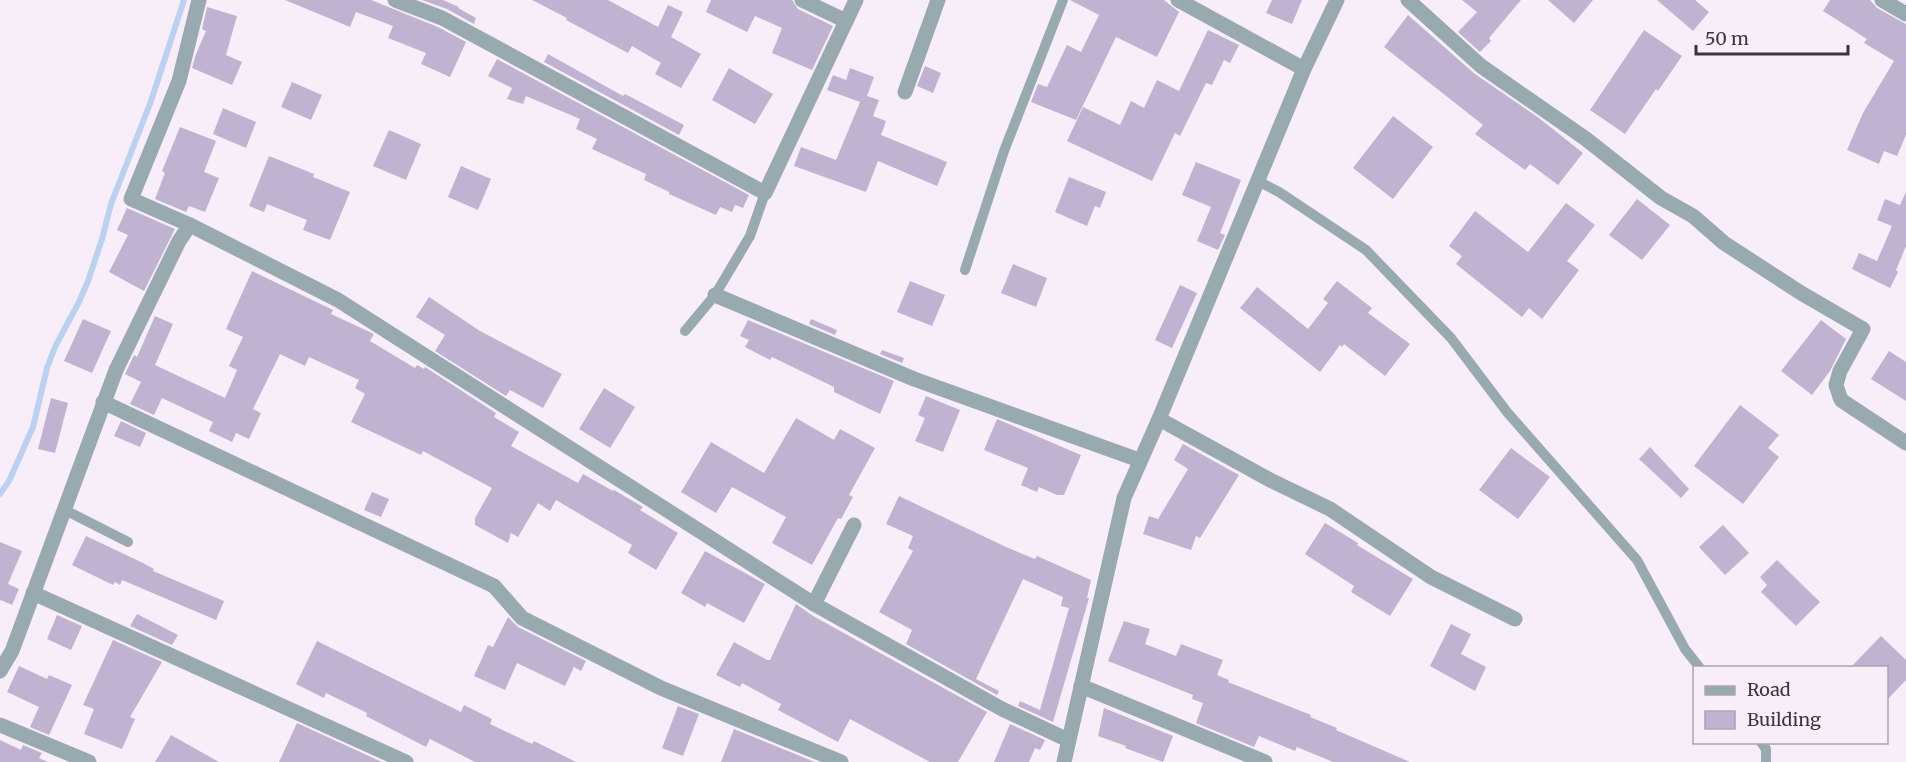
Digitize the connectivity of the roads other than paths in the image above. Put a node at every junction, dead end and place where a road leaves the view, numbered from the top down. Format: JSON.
{"nodes":[{"id":1,"x":199,"y":0,"type":"edge"},
{"id":2,"x":395,"y":0,"type":"edge"},
{"id":3,"x":802,"y":0,"type":"edge"},
{"id":4,"x":856,"y":0,"type":"edge"},
{"id":5,"x":938,"y":0,"type":"edge"},
{"id":6,"x":1063,"y":0,"type":"edge"},
{"id":7,"x":1178,"y":0,"type":"edge"},
{"id":8,"x":1337,"y":0,"type":"edge"},
{"id":9,"x":1408,"y":0,"type":"edge"},
{"id":10,"x":1882,"y":0,"type":"edge"},
{"id":11,"x":1906,"y":14,"type":"edge"},
{"id":12,"x":846,"y":21,"type":"junction"},
{"id":13,"x":1305,"y":69,"type":"junction"},
{"id":14,"x":905,"y":92,"type":"dead end"},
{"id":15,"x":1258,"y":181,"type":"junction"},
{"id":16,"x":765,"y":193,"type":"junction"},
{"id":17,"x":190,"y":225,"type":"junction"},
{"id":18,"x":965,"y":270,"type":"dead end"},
{"id":19,"x":715,"y":295,"type":"junction"},
{"id":20,"x":685,"y":331,"type":"dead end"},
{"id":21,"x":104,"y":402,"type":"junction"},
{"id":22,"x":1159,"y":419,"type":"junction"},
{"id":23,"x":1906,"y":444,"type":"edge"},
{"id":24,"x":1139,"y":460,"type":"junction"},
{"id":25,"x":63,"y":509,"type":"junction"},
{"id":26,"x":854,"y":525,"type":"dead end"},
{"id":27,"x":128,"y":542,"type":"dead end"},
{"id":28,"x":33,"y":593,"type":"junction"},
{"id":29,"x":814,"y":604,"type":"junction"},
{"id":30,"x":1515,"y":619,"type":"dead end"},
{"id":31,"x":1698,"y":666,"type":"edge"},
{"id":32,"x":0,"y":671,"type":"edge"},
{"id":33,"x":1081,"y":686,"type":"junction"},
{"id":34,"x":0,"y":724,"type":"edge"},
{"id":35,"x":1068,"y":740,"type":"junction"},
{"id":36,"x":1762,"y":744,"type":"edge"},
{"id":37,"x":89,"y":762,"type":"edge"},
{"id":38,"x":406,"y":762,"type":"edge"},
{"id":39,"x":842,"y":762,"type":"edge"},
{"id":40,"x":1064,"y":762,"type":"edge"},
{"id":41,"x":1265,"y":762,"type":"edge"},
{"id":42,"x":1766,"y":762,"type":"edge"}],
"edges":[{"from":1,"to":17,"type":"street"},
{"from":2,"to":16,"type":"street"},
{"from":3,"to":12,"type":"street"},
{"from":4,"to":12,"type":"street"},
{"from":5,"to":14,"type":"street"},
{"from":6,"to":18,"type":"lane"},
{"from":7,"to":13,"type":"street"},
{"from":8,"to":13,"type":"street"},
{"from":9,"to":23,"type":"street"},
{"from":10,"to":11,"type":"street"},
{"from":12,"to":16,"type":"street"},
{"from":13,"to":15,"type":"street"},
{"from":15,"to":22,"type":"street"},
{"from":15,"to":31,"type":"lane"},
{"from":16,"to":19,"type":"lane"},
{"from":17,"to":21,"type":"street"},
{"from":17,"to":29,"type":"street"},
{"from":19,"to":20,"type":"lane"},
{"from":19,"to":24,"type":"street"},
{"from":21,"to":25,"type":"street"},
{"from":21,"to":39,"type":"street"},
{"from":22,"to":24,"type":"street"},
{"from":22,"to":30,"type":"street"},
{"from":24,"to":33,"type":"street"},
{"from":25,"to":27,"type":"lane"},
{"from":25,"to":28,"type":"street"},
{"from":26,"to":29,"type":"street"},
{"from":28,"to":32,"type":"street"},
{"from":28,"to":38,"type":"street"},
{"from":29,"to":35,"type":"street"},
{"from":33,"to":35,"type":"street"},
{"from":33,"to":41,"type":"street"},
{"from":34,"to":37,"type":"street"},
{"from":35,"to":40,"type":"street"},
{"from":36,"to":42,"type":"lane"}]}
